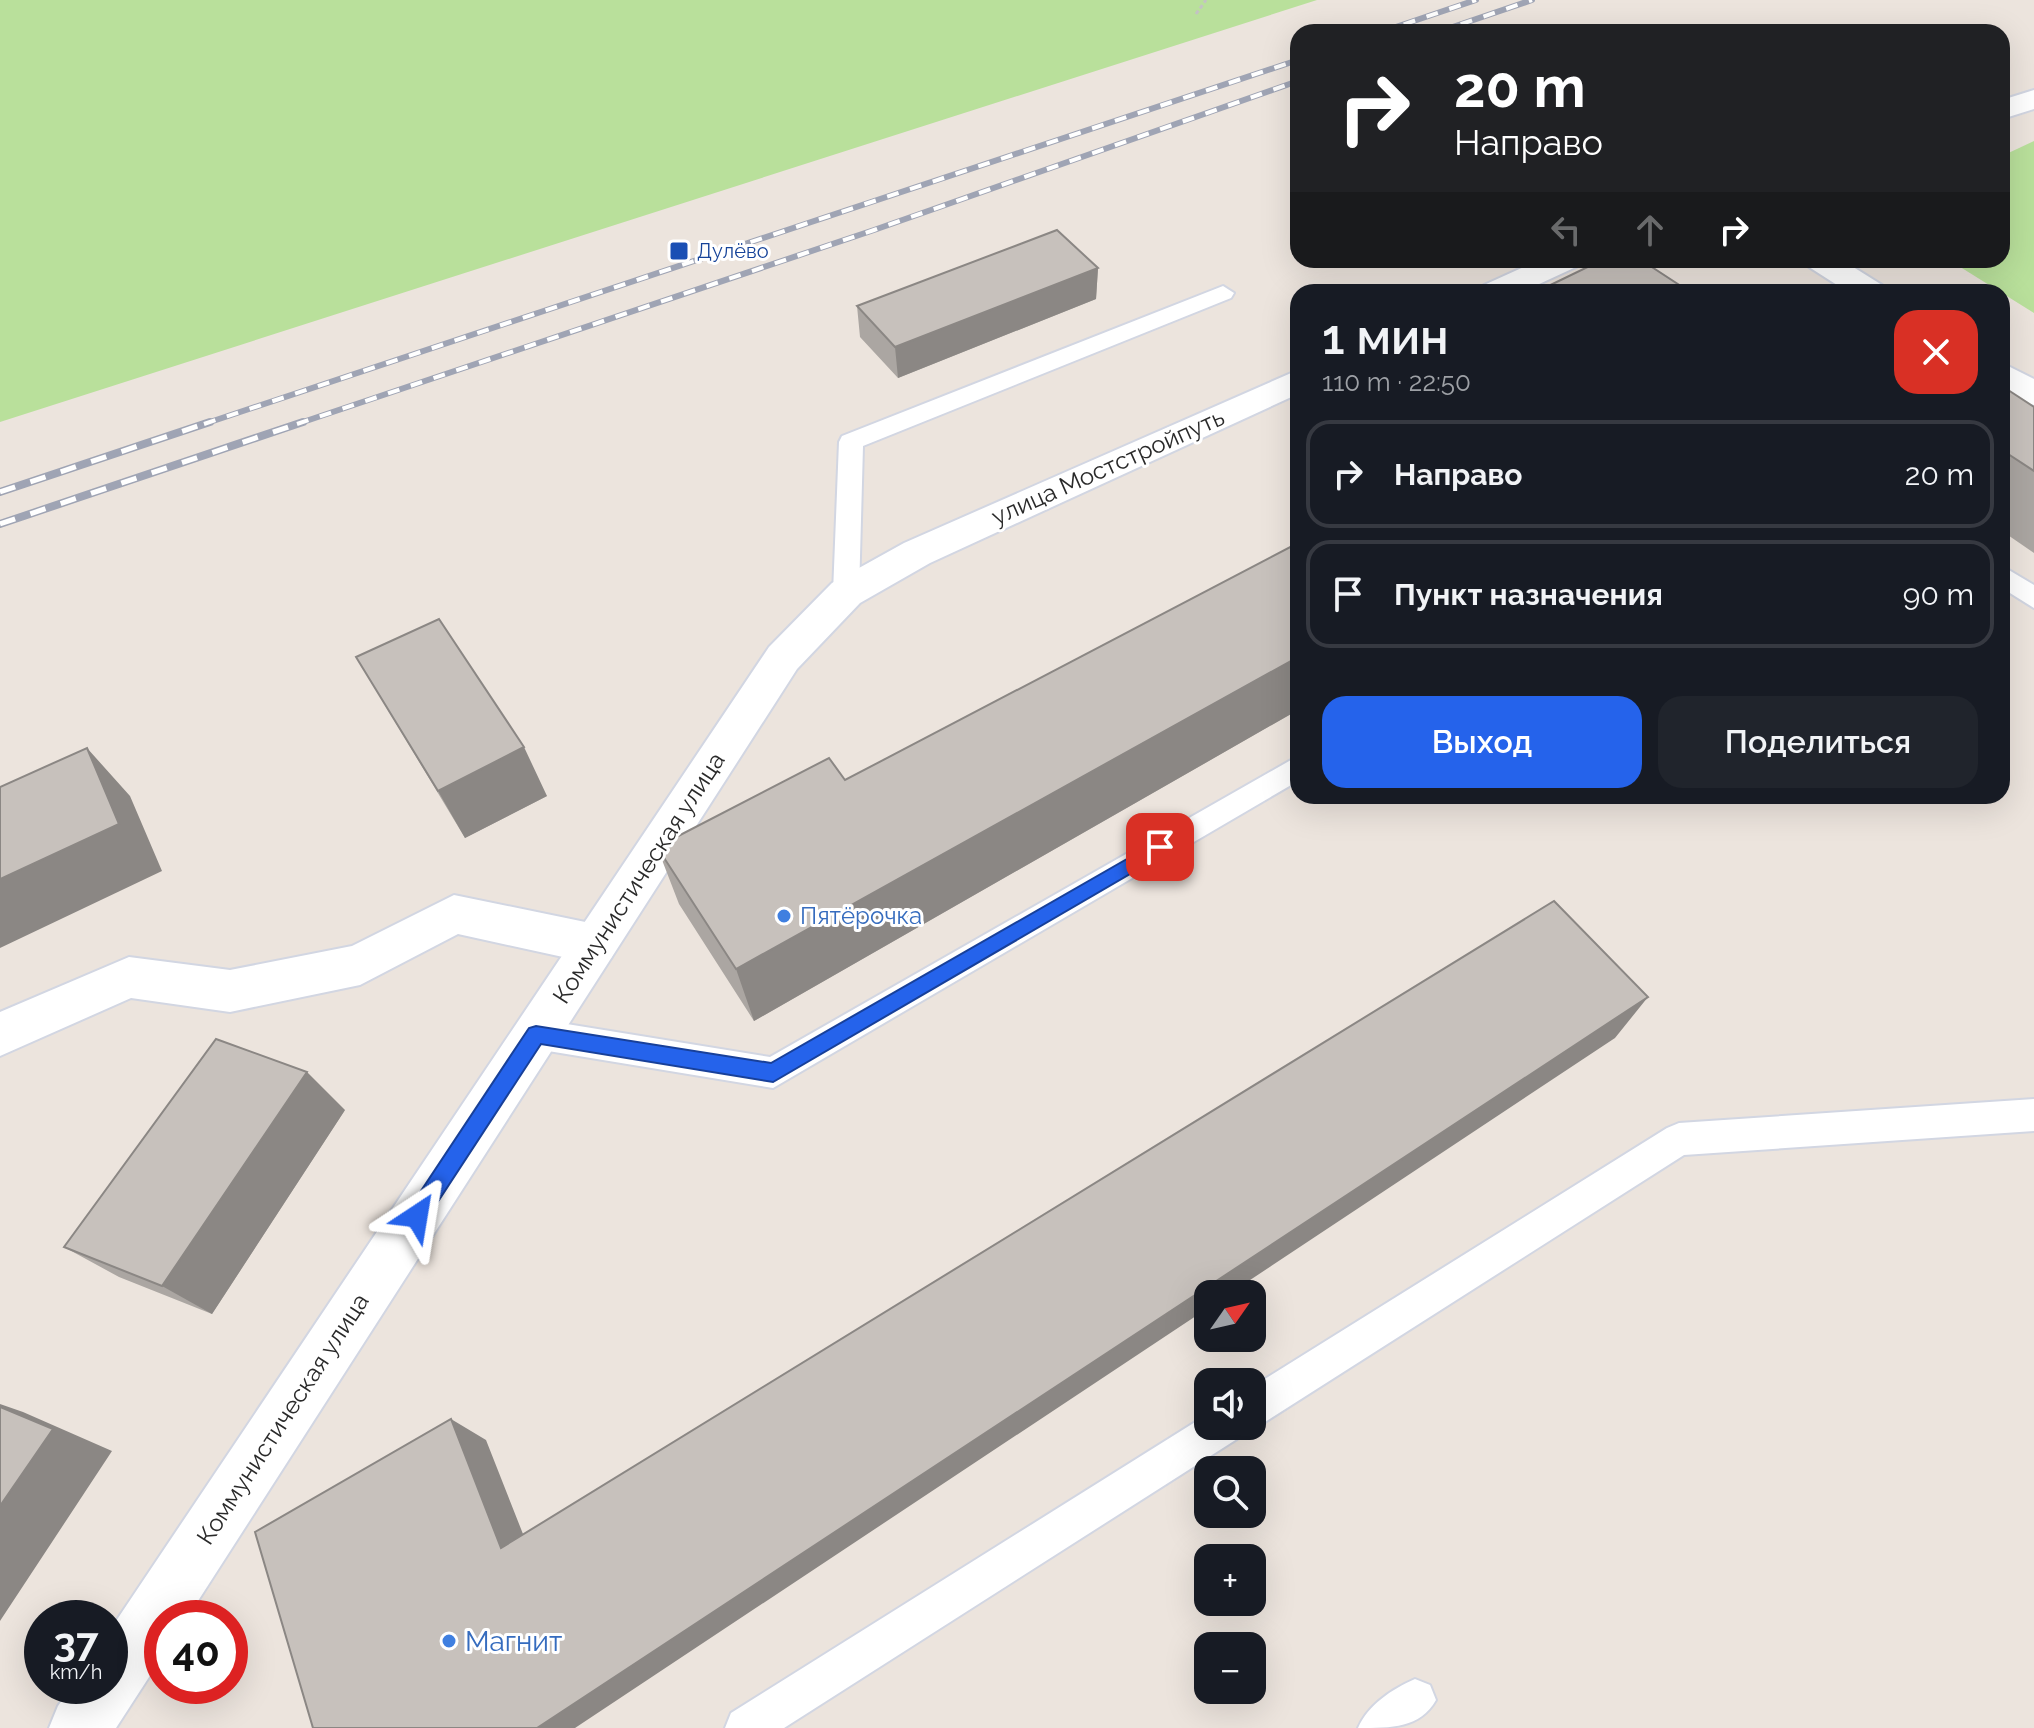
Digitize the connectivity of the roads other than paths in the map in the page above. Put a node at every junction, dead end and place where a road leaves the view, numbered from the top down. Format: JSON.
{"nodes":[{"id":1,"x":2034,"y":99,"type":"edge"},
{"id":2,"x":2010,"y":107,"type":"edge"},
{"id":3,"x":1548,"y":268,"type":"edge"},
{"id":4,"x":1833,"y":268,"type":"edge"},
{"id":5,"x":1512,"y":284,"type":"edge"},
{"id":6,"x":1858,"y":284,"type":"edge"},
{"id":7,"x":1223,"y":293,"type":"dead end"},
{"id":8,"x":2010,"y":379,"type":"edge"},
{"id":9,"x":1290,"y":385,"type":"edge"},
{"id":10,"x":2034,"y":394,"type":"edge"},
{"id":11,"x":917,"y":553,"type":"joint"},
{"id":12,"x":2010,"y":581,"type":"edge"},
{"id":13,"x":846,"y":593,"type":"junction"},
{"id":14,"x":2034,"y":598,"type":"edge"},
{"id":15,"x":1290,"y":772,"type":"edge"},
{"id":16,"x":595,"y":944,"type":"junction"},
{"id":17,"x":536,"y":1034,"type":"junction"},
{"id":18,"x":0,"y":1035,"type":"edge"},
{"id":19,"x":2034,"y":1115,"type":"edge"},
{"id":20,"x":1266,"y":1400,"type":"edge"},
{"id":21,"x":1202,"y":1440,"type":"edge"},
{"id":22,"x":128,"y":1655,"type":"edge"},
{"id":23,"x":1415,"y":1700,"type":"dead end"},
{"id":24,"x":96,"y":1704,"type":"edge"},
{"id":25,"x":80,"y":1728,"type":"edge"},
{"id":26,"x":746,"y":1728,"type":"edge"},
{"id":27,"x":1379,"y":1728,"type":"edge"}],
"edges":[{"from":1,"to":2,"type":"street"},
{"from":3,"to":5,"type":"street"},
{"from":4,"to":6,"type":"street"},
{"from":7,"to":13,"type":"lane"},
{"from":8,"to":10,"type":"street"},
{"from":9,"to":11,"type":"street","name":"улица Мостстройпуть"},
{"from":11,"to":13,"type":"street","name":"Коммунистическая улица"},
{"from":12,"to":14,"type":"lane"},
{"from":13,"to":16,"type":"street","name":"Коммунистическая улица"},
{"from":15,"to":17,"type":"lane"},
{"from":16,"to":17,"type":"street","name":"Коммунистическая улица"},
{"from":16,"to":18,"type":"street"},
{"from":17,"to":22,"type":"street","name":"Коммунистическая улица"},
{"from":19,"to":20,"type":"lane"},
{"from":21,"to":26,"type":"lane"},
{"from":23,"to":27,"type":"lane"},
{"from":24,"to":25,"type":"street","name":"Коммунистическая улица"}]}
